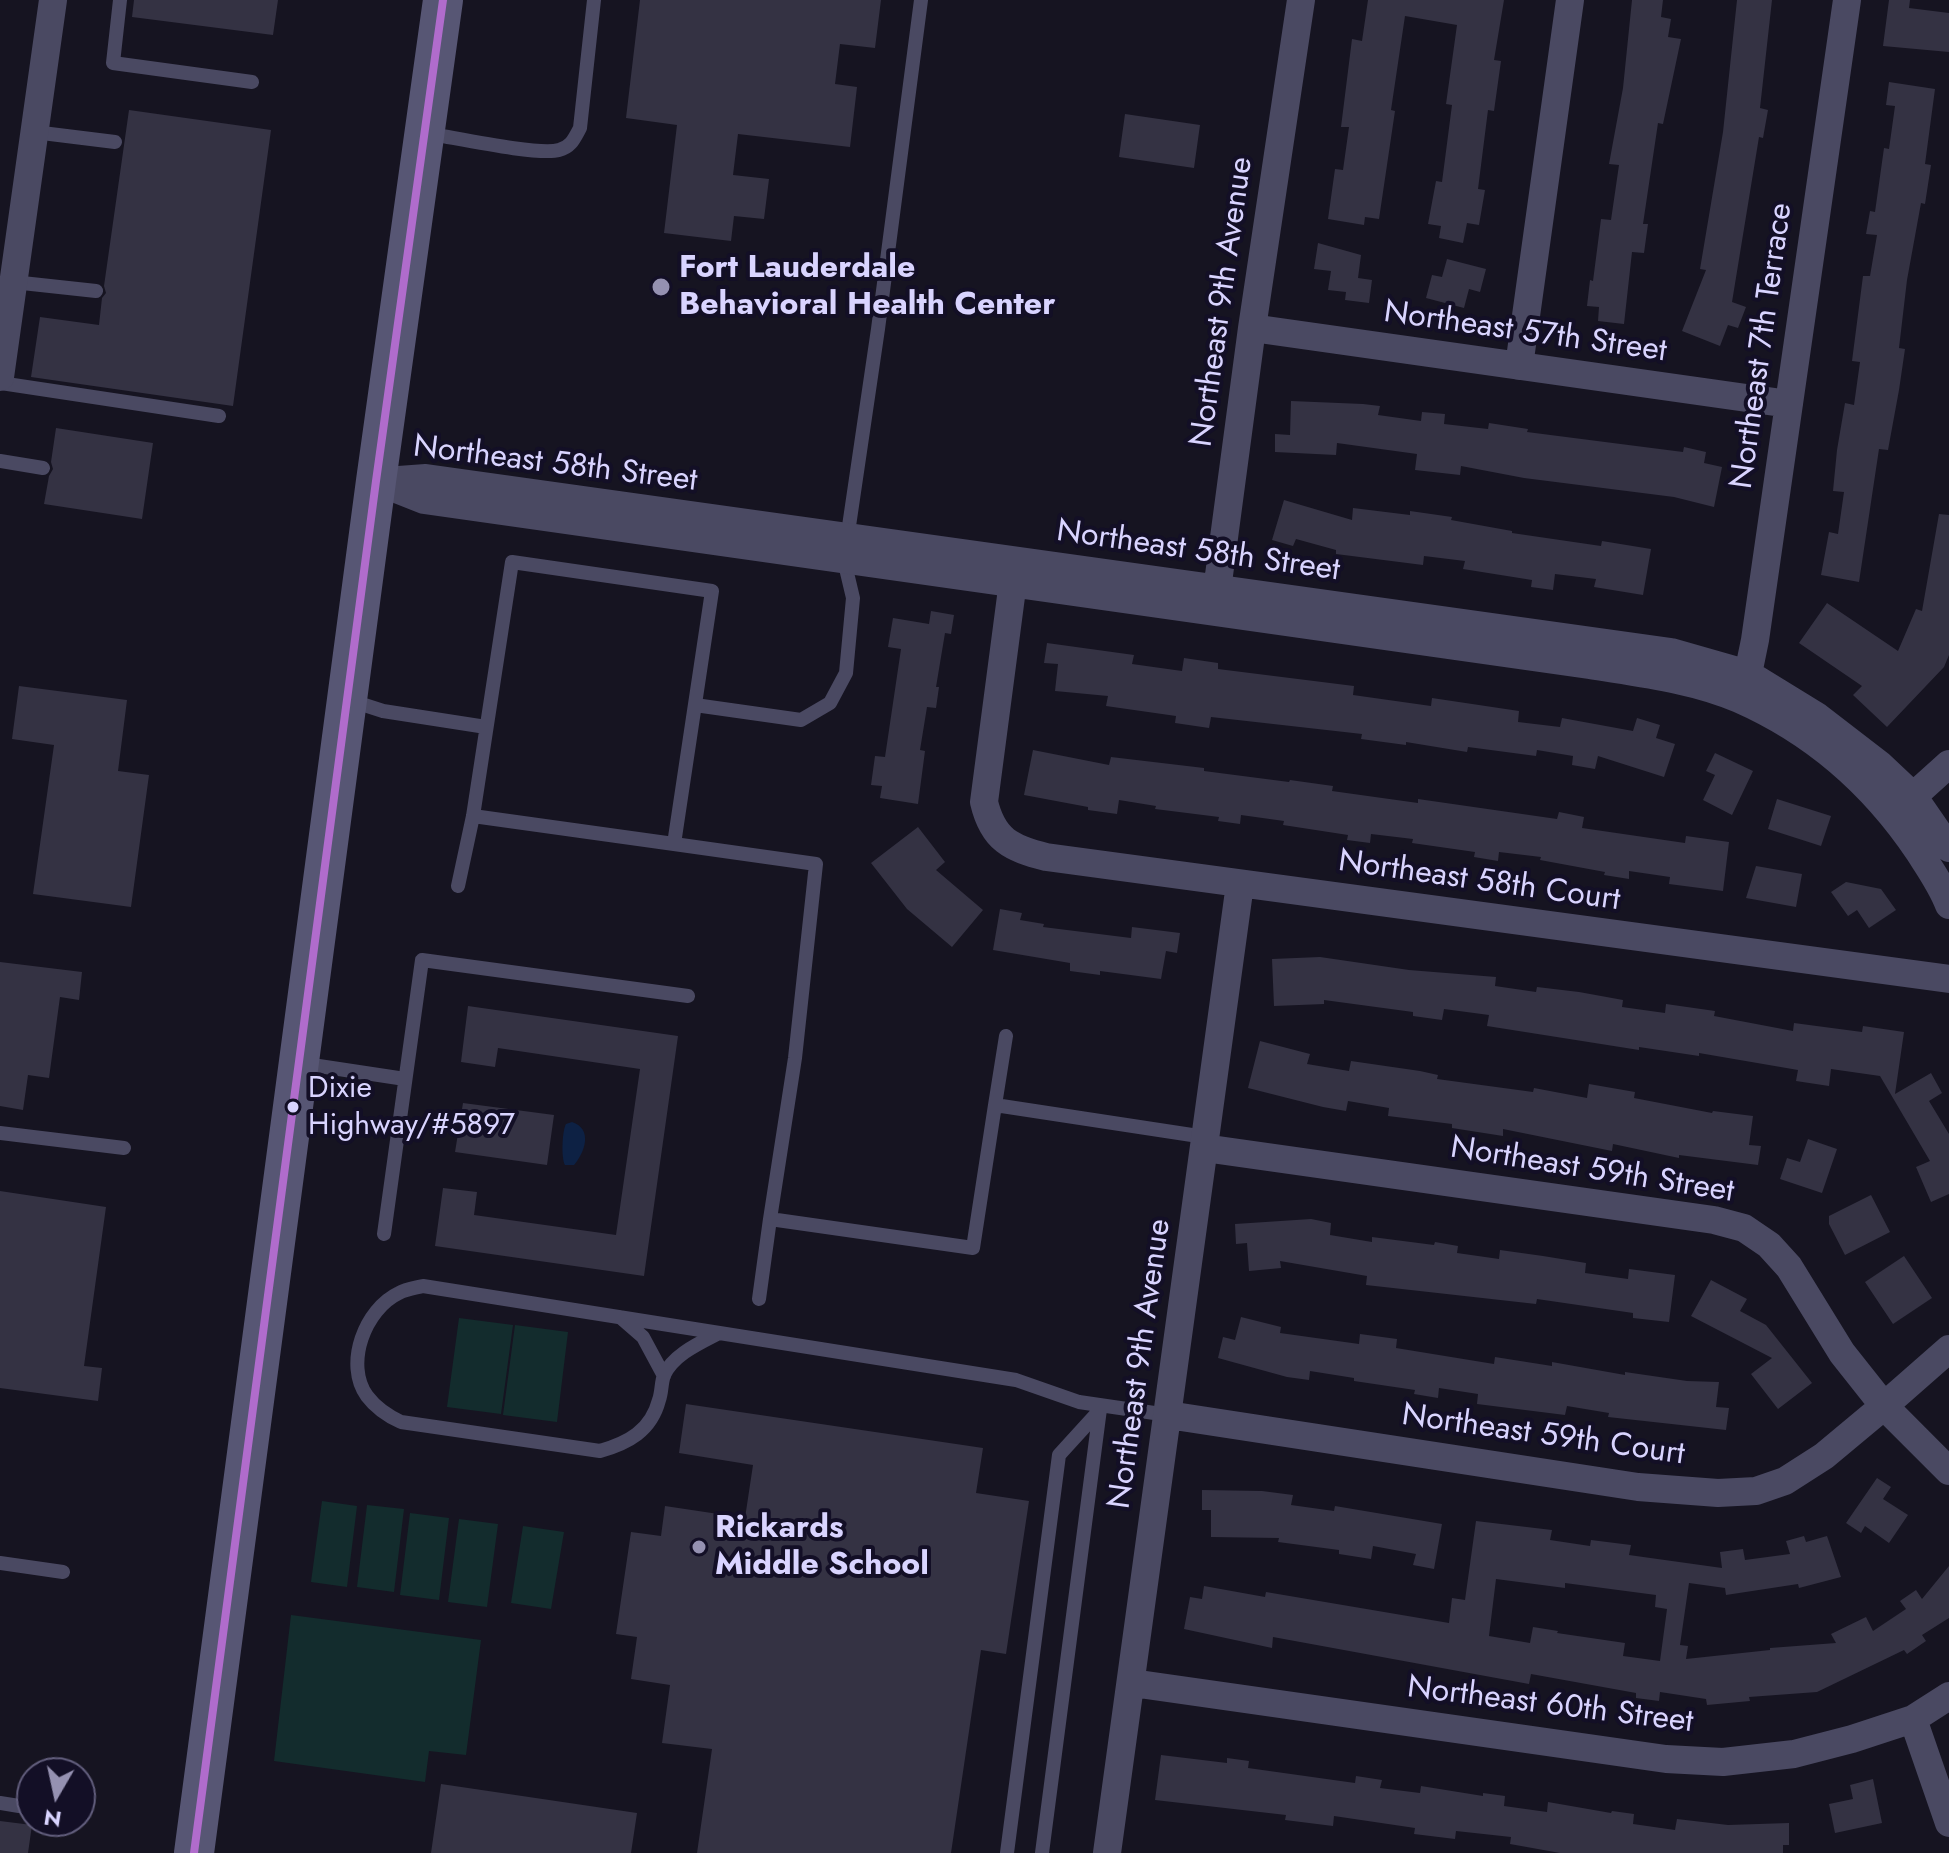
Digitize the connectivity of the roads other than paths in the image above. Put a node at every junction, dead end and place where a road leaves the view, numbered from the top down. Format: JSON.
{"nodes":[{"id":1,"x":53,"y":0,"type":"edge"},
{"id":2,"x":120,"y":0,"type":"edge"},
{"id":3,"x":443,"y":0,"type":"edge"},
{"id":4,"x":594,"y":0,"type":"edge"},
{"id":5,"x":921,"y":0,"type":"edge"},
{"id":6,"x":1301,"y":0,"type":"edge"},
{"id":7,"x":1570,"y":0,"type":"edge"},
{"id":8,"x":1847,"y":0,"type":"edge"},
{"id":9,"x":252,"y":82,"type":"dead end"},
{"id":10,"x":34,"y":132,"type":"junction"},
{"id":11,"x":425,"y":132,"type":"junction"},
{"id":12,"x":115,"y":142,"type":"dead end"},
{"id":13,"x":13,"y":282,"type":"junction"},
{"id":14,"x":96,"y":291,"type":"dead end"},
{"id":15,"x":1252,"y":328,"type":"junction"},
{"id":16,"x":1519,"y":366,"type":"junction"},
{"id":17,"x":0,"y":380,"type":"edge"},
{"id":18,"x":1789,"y":404,"type":"junction"},
{"id":19,"x":219,"y":416,"type":"dead end"},
{"id":20,"x":0,"y":461,"type":"edge"},
{"id":21,"x":43,"y":468,"type":"dead end"},
{"id":22,"x":376,"y":481,"type":"junction"},
{"id":23,"x":846,"y":548,"type":"junction"},
{"id":24,"x":1014,"y":572,"type":"junction"},
{"id":25,"x":1216,"y":602,"type":"junction"},
{"id":26,"x":1742,"y":686,"type":"junction"},
{"id":27,"x":347,"y":700,"type":"junction"},
{"id":28,"x":695,"y":705,"type":"junction"},
{"id":29,"x":486,"y":727,"type":"junction"},
{"id":30,"x":1949,"y":764,"type":"edge"},
{"id":31,"x":1903,"y":805,"type":"junction"},
{"id":32,"x":473,"y":816,"type":"junction"},
{"id":33,"x":674,"y":844,"type":"junction"},
{"id":34,"x":1949,"y":848,"type":"edge"},
{"id":35,"x":1240,"y":884,"type":"junction"},
{"id":36,"x":458,"y":886,"type":"dead end"},
{"id":37,"x":1949,"y":905,"type":"edge"},
{"id":38,"x":1949,"y":979,"type":"edge"},
{"id":39,"x":688,"y":996,"type":"dead end"},
{"id":40,"x":1006,"y":1036,"type":"dead end"},
{"id":41,"x":299,"y":1063,"type":"junction"},
{"id":42,"x":405,"y":1079,"type":"junction"},
{"id":43,"x":995,"y":1105,"type":"junction"},
{"id":44,"x":0,"y":1133,"type":"edge"},
{"id":45,"x":1205,"y":1142,"type":"junction"},
{"id":46,"x":124,"y":1148,"type":"dead end"},
{"id":47,"x":770,"y":1219,"type":"junction"},
{"id":48,"x":384,"y":1234,"type":"dead end"},
{"id":49,"x":759,"y":1299,"type":"dead end"},
{"id":50,"x":620,"y":1317,"type":"junction"},
{"id":51,"x":719,"y":1333,"type":"junction"},
{"id":52,"x":1949,"y":1349,"type":"edge"},
{"id":53,"x":664,"y":1376,"type":"junction"},
{"id":54,"x":1884,"y":1406,"type":"junction"},
{"id":55,"x":1100,"y":1408,"type":"junction"},
{"id":56,"x":1168,"y":1415,"type":"junction"},
{"id":57,"x":1949,"y":1471,"type":"edge"},
{"id":58,"x":0,"y":1563,"type":"edge"},
{"id":59,"x":63,"y":1572,"type":"dead end"},
{"id":60,"x":1132,"y":1683,"type":"junction"},
{"id":61,"x":1949,"y":1696,"type":"edge"},
{"id":62,"x":1913,"y":1719,"type":"junction"},
{"id":63,"x":1949,"y":1823,"type":"edge"},
{"id":64,"x":194,"y":1853,"type":"edge"},
{"id":65,"x":1007,"y":1853,"type":"edge"},
{"id":66,"x":1042,"y":1853,"type":"edge"},
{"id":67,"x":1107,"y":1853,"type":"edge"}],
"edges":[{"from":1,"to":10,"type":"street"},
{"from":2,"to":9,"type":"lane"},
{"from":3,"to":11,"type":"main road"},
{"from":4,"to":11,"type":"lane"},
{"from":5,"to":23,"type":"lane"},
{"from":6,"to":15,"type":"street","name":"Northeast 9th Avenue"},
{"from":7,"to":16,"type":"street"},
{"from":8,"to":18,"type":"street","name":"Northeast 7th Terrace"},
{"from":10,"to":12,"type":"lane"},
{"from":10,"to":13,"type":"street"},
{"from":11,"to":22,"type":"main road"},
{"from":13,"to":14,"type":"lane"},
{"from":13,"to":17,"type":"street"},
{"from":15,"to":16,"type":"street","name":"Northeast 57th Street"},
{"from":15,"to":25,"type":"street","name":"Northeast 9th Avenue"},
{"from":16,"to":18,"type":"street","name":"Northeast 57th Street"},
{"from":17,"to":19,"type":"lane"},
{"from":18,"to":26,"type":"street","name":"Northeast 7th Terrace"},
{"from":20,"to":21,"type":"lane"},
{"from":22,"to":23,"type":"street","name":"Northeast 58th Street"},
{"from":22,"to":27,"type":"main road"},
{"from":23,"to":24,"type":"street","name":"Northeast 58th Street"},
{"from":23,"to":28,"type":"lane"},
{"from":24,"to":25,"type":"street","name":"Northeast 58th Street"},
{"from":24,"to":35,"type":"street","name":"Northeast 58th Court"},
{"from":25,"to":26,"type":"street","name":"Northeast 58th Street"},
{"from":26,"to":31,"type":"street","name":"Northeast 58th Street"},
{"from":27,"to":29,"type":"lane"},
{"from":27,"to":41,"type":"main road"},
{"from":28,"to":29,"type":"lane"},
{"from":28,"to":33,"type":"lane"},
{"from":29,"to":32,"type":"lane"},
{"from":30,"to":31,"type":"street"},
{"from":31,"to":34,"type":"street"},
{"from":31,"to":37,"type":"street"},
{"from":32,"to":33,"type":"lane"},
{"from":32,"to":36,"type":"lane"},
{"from":33,"to":47,"type":"lane"},
{"from":35,"to":38,"type":"street","name":"Northeast 58th Court"},
{"from":35,"to":45,"type":"street","name":"Northeast 9th Avenue"},
{"from":39,"to":42,"type":"lane"},
{"from":40,"to":43,"type":"lane"},
{"from":41,"to":42,"type":"lane"},
{"from":41,"to":64,"type":"main road"},
{"from":42,"to":48,"type":"lane"},
{"from":43,"to":45,"type":"lane"},
{"from":43,"to":47,"type":"lane"},
{"from":44,"to":46,"type":"lane"},
{"from":45,"to":54,"type":"street","name":"Northeast 59th Street"},
{"from":45,"to":56,"type":"street","name":"Northeast 9th Avenue"},
{"from":47,"to":49,"type":"lane"},
{"from":50,"to":51,"type":"lane"},
{"from":50,"to":53,"type":"lane"},
{"from":50,"to":53,"type":"lane"},
{"from":51,"to":53,"type":"lane"},
{"from":51,"to":55,"type":"lane"},
{"from":52,"to":54,"type":"street","name":"Northeast 59th Court"},
{"from":54,"to":56,"type":"street","name":"Northeast 59th Court"},
{"from":54,"to":57,"type":"street"},
{"from":55,"to":56,"type":"lane"},
{"from":55,"to":65,"type":"lane"},
{"from":55,"to":66,"type":"lane"},
{"from":56,"to":60,"type":"street","name":"Northeast 9th Avenue"},
{"from":58,"to":59,"type":"lane"},
{"from":60,"to":62,"type":"street","name":"Northeast 60th Street"},
{"from":60,"to":67,"type":"street","name":"Northeast 9th Avenue"},
{"from":61,"to":62,"type":"street","name":"Northeast 60th Street"},
{"from":62,"to":63,"type":"street"}]}
